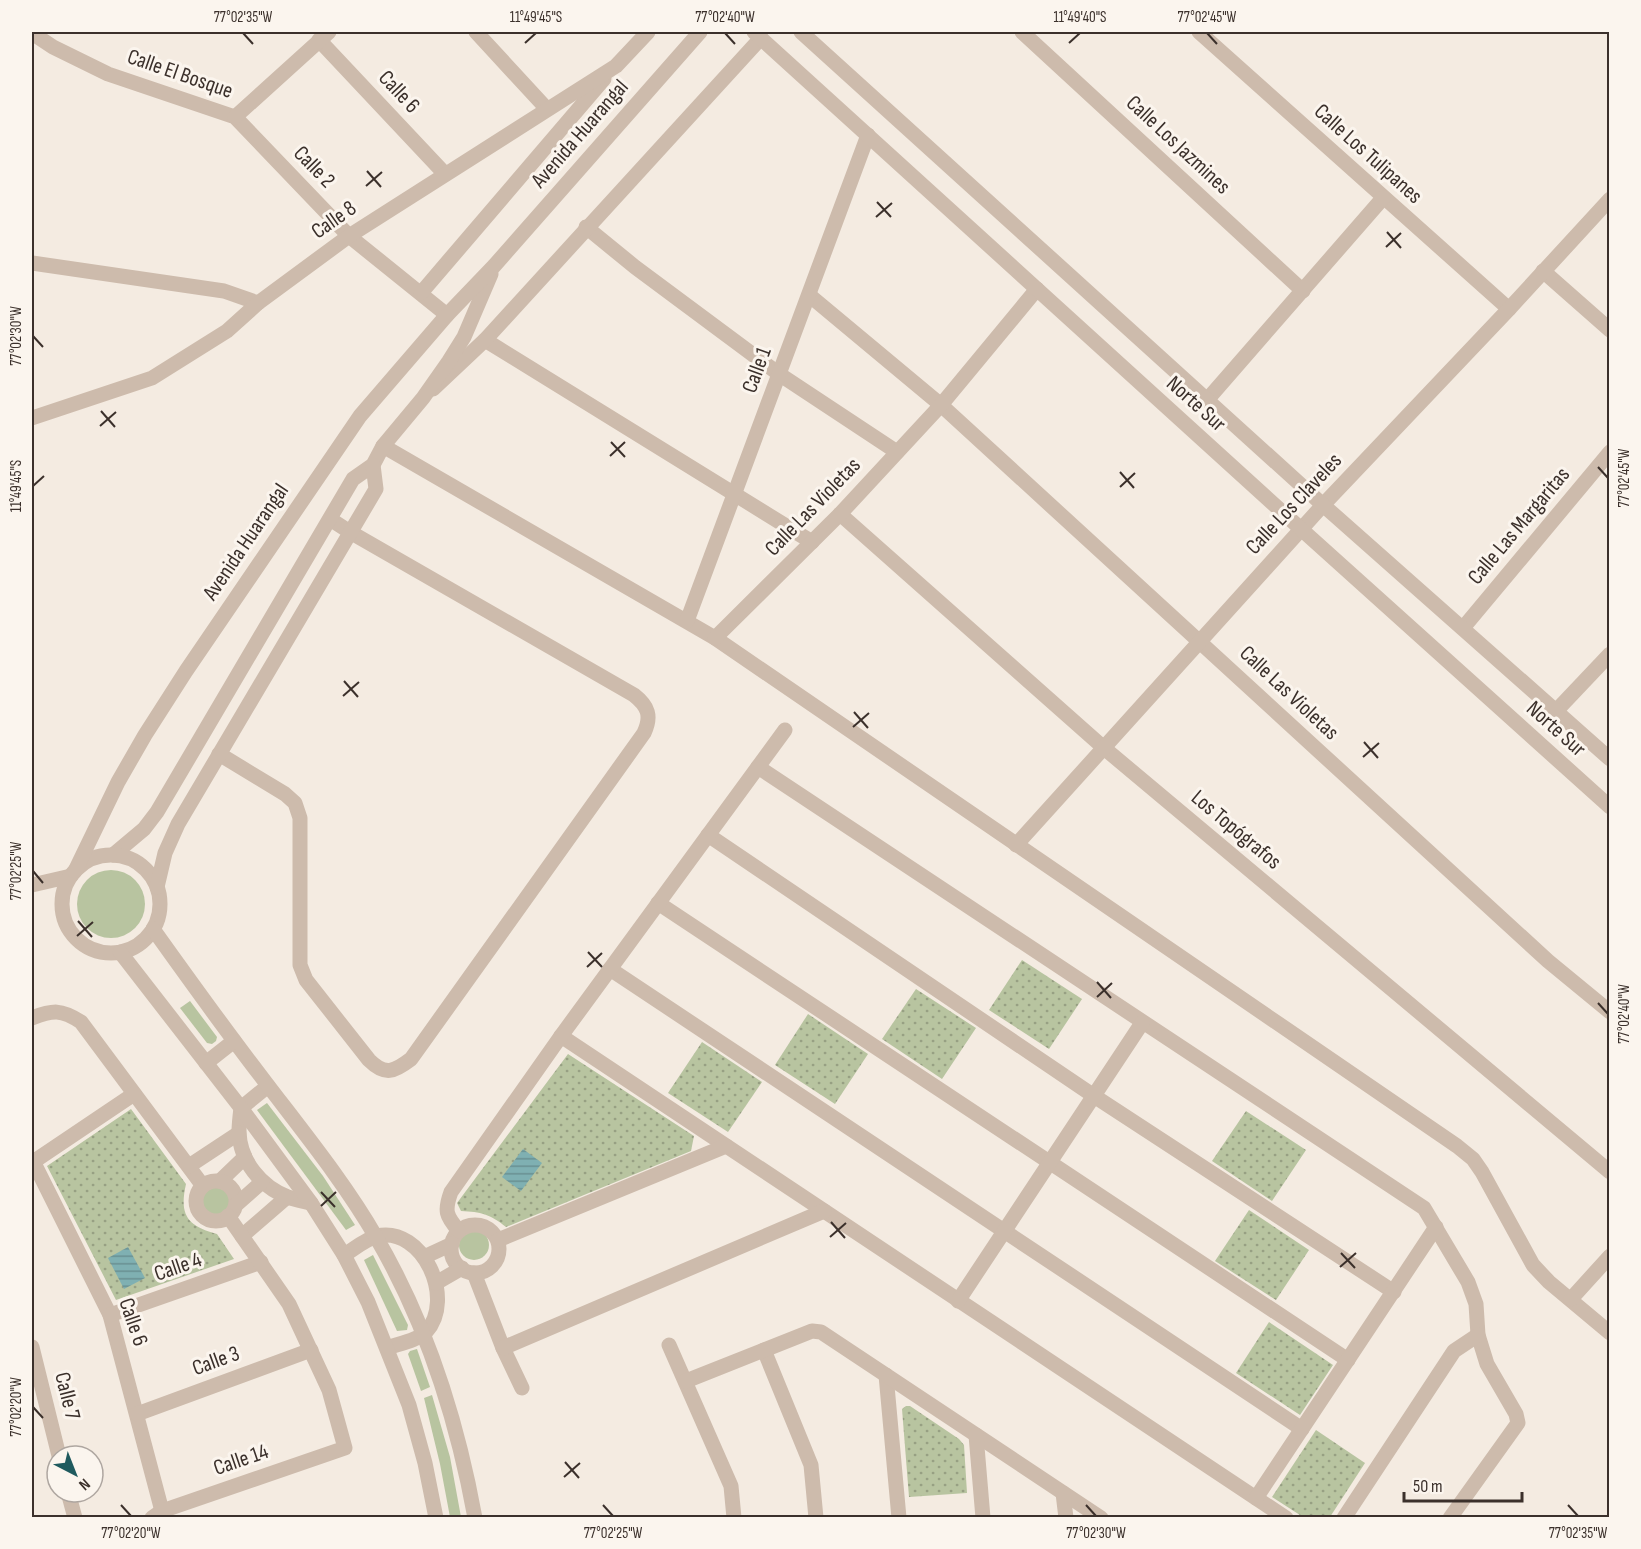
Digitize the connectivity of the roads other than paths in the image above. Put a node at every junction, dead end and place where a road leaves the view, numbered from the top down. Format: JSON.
{"nodes":[{"id":1,"x":476,"y":32,"type":"edge"},
{"id":2,"x":648,"y":32,"type":"edge"},
{"id":3,"x":700,"y":32,"type":"edge"},
{"id":4,"x":801,"y":32,"type":"edge"},
{"id":5,"x":1022,"y":32,"type":"edge"},
{"id":6,"x":1198,"y":32,"type":"edge"},
{"id":7,"x":32,"y":33,"type":"edge"},
{"id":8,"x":757,"y":35,"type":"edge"},
{"id":9,"x":324,"y":36,"type":"edge"},
{"id":10,"x":616,"y":66,"type":"junction"},
{"id":11,"x":547,"y":110,"type":"junction"},
{"id":12,"x":235,"y":117,"type":"junction"},
{"id":13,"x":868,"y":135,"type":"junction"},
{"id":14,"x":445,"y":174,"type":"junction"},
{"id":15,"x":1383,"y":198,"type":"junction"},
{"id":16,"x":1610,"y":199,"type":"edge"},
{"id":17,"x":586,"y":227,"type":"junction"},
{"id":18,"x":349,"y":236,"type":"junction"},
{"id":19,"x":32,"y":263,"type":"edge"},
{"id":20,"x":494,"y":266,"type":"junction"},
{"id":21,"x":1543,"y":271,"type":"junction"},
{"id":22,"x":1037,"y":289,"type":"junction"},
{"id":23,"x":1303,"y":291,"type":"junction"},
{"id":24,"x":421,"y":293,"type":"junction"},
{"id":25,"x":808,"y":295,"type":"junction"},
{"id":26,"x":258,"y":303,"type":"junction"},
{"id":27,"x":1509,"y":309,"type":"junction"},
{"id":28,"x":447,"y":315,"type":"junction"},
{"id":29,"x":1610,"y":330,"type":"edge"},
{"id":30,"x":485,"y":340,"type":"junction"},
{"id":31,"x":779,"y":374,"type":"junction"},
{"id":32,"x":423,"y":398,"type":"junction"},
{"id":33,"x":1207,"y":400,"type":"junction"},
{"id":34,"x":941,"y":405,"type":"junction"},
{"id":35,"x":32,"y":418,"type":"edge"},
{"id":36,"x":383,"y":446,"type":"junction"},
{"id":37,"x":897,"y":452,"type":"junction"},
{"id":38,"x":1610,"y":452,"type":"edge"},
{"id":39,"x":373,"y":465,"type":"junction"},
{"id":40,"x":734,"y":495,"type":"junction"},
{"id":41,"x":1323,"y":505,"type":"junction"},
{"id":42,"x":840,"y":514,"type":"junction"},
{"id":43,"x":330,"y":519,"type":"junction"},
{"id":44,"x":1300,"y":529,"type":"junction"},
{"id":45,"x":350,"y":532,"type":"junction"},
{"id":46,"x":812,"y":542,"type":"junction"},
{"id":47,"x":687,"y":621,"type":"junction"},
{"id":48,"x":1463,"y":628,"type":"junction"},
{"id":49,"x":715,"y":638,"type":"junction"},
{"id":50,"x":1200,"y":641,"type":"junction"},
{"id":51,"x":1610,"y":654,"type":"edge"},
{"id":52,"x":1556,"y":711,"type":"junction"},
{"id":53,"x":785,"y":730,"type":"dead end"},
{"id":54,"x":1104,"y":748,"type":"junction"},
{"id":55,"x":219,"y":754,"type":"junction"},
{"id":56,"x":1610,"y":759,"type":"edge"},
{"id":57,"x":758,"y":767,"type":"junction"},
{"id":58,"x":1610,"y":807,"type":"edge"},
{"id":59,"x":708,"y":835,"type":"junction"},
{"id":60,"x":1016,"y":845,"type":"junction"},
{"id":61,"x":113,"y":855,"type":"junction"},
{"id":62,"x":73,"y":874,"type":"junction"},
{"id":63,"x":32,"y":885,"type":"edge"},
{"id":64,"x":157,"y":887,"type":"junction"},
{"id":65,"x":658,"y":903,"type":"junction"},
{"id":66,"x":153,"y":929,"type":"junction"},
{"id":67,"x":120,"y":952,"type":"junction"},
{"id":68,"x":610,"y":969,"type":"junction"},
{"id":69,"x":1610,"y":1012,"type":"edge"},
{"id":70,"x":32,"y":1018,"type":"edge"},
{"id":71,"x":1142,"y":1023,"type":"junction"},
{"id":72,"x":561,"y":1036,"type":"junction"},
{"id":73,"x":234,"y":1041,"type":"junction"},
{"id":74,"x":206,"y":1063,"type":"junction"},
{"id":75,"x":268,"y":1086,"type":"junction"},
{"id":76,"x":134,"y":1094,"type":"junction"},
{"id":77,"x":1094,"y":1096,"type":"junction"},
{"id":78,"x":241,"y":1108,"type":"junction"},
{"id":79,"x":239,"y":1133,"type":"junction"},
{"id":80,"x":726,"y":1146,"type":"junction"},
{"id":81,"x":245,"y":1158,"type":"junction"},
{"id":82,"x":32,"y":1161,"type":"edge"},
{"id":83,"x":1049,"y":1163,"type":"junction"},
{"id":84,"x":189,"y":1166,"type":"junction"},
{"id":85,"x":1610,"y":1172,"type":"edge"},
{"id":86,"x":220,"y":1181,"type":"junction"},
{"id":87,"x":262,"y":1182,"type":"junction"},
{"id":88,"x":203,"y":1186,"type":"junction"},
{"id":89,"x":287,"y":1197,"type":"junction"},
{"id":90,"x":311,"y":1203,"type":"junction"},
{"id":91,"x":232,"y":1211,"type":"junction"},
{"id":92,"x":824,"y":1211,"type":"junction"},
{"id":93,"x":1436,"y":1227,"type":"junction"},
{"id":94,"x":1005,"y":1230,"type":"junction"},
{"id":95,"x":242,"y":1236,"type":"junction"},
{"id":96,"x":376,"y":1236,"type":"junction"},
{"id":97,"x":455,"y":1237,"type":"junction"},
{"id":98,"x":498,"y":1240,"type":"junction"},
{"id":99,"x":344,"y":1255,"type":"junction"},
{"id":100,"x":1610,"y":1256,"type":"edge"},
{"id":101,"x":424,"y":1257,"type":"junction"},
{"id":102,"x":261,"y":1262,"type":"junction"},
{"id":103,"x":468,"y":1270,"type":"junction"},
{"id":104,"x":436,"y":1283,"type":"junction"},
{"id":105,"x":1394,"y":1292,"type":"junction"},
{"id":106,"x":1571,"y":1299,"type":"junction"},
{"id":107,"x":958,"y":1301,"type":"junction"},
{"id":108,"x":110,"y":1315,"type":"junction"},
{"id":109,"x":1610,"y":1333,"type":"edge"},
{"id":110,"x":424,"y":1334,"type":"junction"},
{"id":111,"x":1478,"y":1335,"type":"junction"},
{"id":112,"x":669,"y":1345,"type":"dead end"},
{"id":113,"x":32,"y":1347,"type":"edge"},
{"id":114,"x":387,"y":1348,"type":"junction"},
{"id":115,"x":503,"y":1348,"type":"junction"},
{"id":116,"x":311,"y":1350,"type":"junction"},
{"id":117,"x":764,"y":1350,"type":"junction"},
{"id":118,"x":1348,"y":1360,"type":"junction"},
{"id":119,"x":886,"y":1375,"type":"junction"},
{"id":120,"x":686,"y":1381,"type":"junction"},
{"id":121,"x":522,"y":1388,"type":"dead end"},
{"id":122,"x":137,"y":1414,"type":"junction"},
{"id":123,"x":1302,"y":1429,"type":"junction"},
{"id":124,"x":976,"y":1435,"type":"junction"},
{"id":125,"x":56,"y":1444,"type":"edge"},
{"id":126,"x":1063,"y":1493,"type":"junction"},
{"id":127,"x":1256,"y":1498,"type":"junction"},
{"id":128,"x":157,"y":1514,"type":"edge"},
{"id":129,"x":733,"y":1517,"type":"edge"},
{"id":130,"x":436,"y":1518,"type":"edge"},
{"id":131,"x":475,"y":1518,"type":"edge"},
{"id":132,"x":816,"y":1518,"type":"edge"},
{"id":133,"x":899,"y":1518,"type":"edge"},
{"id":134,"x":983,"y":1518,"type":"edge"},
{"id":135,"x":1066,"y":1518,"type":"edge"},
{"id":136,"x":1101,"y":1518,"type":"edge"},
{"id":137,"x":1286,"y":1518,"type":"edge"},
{"id":138,"x":1344,"y":1518,"type":"edge"},
{"id":139,"x":1450,"y":1518,"type":"edge"}],
"edges":[{"from":1,"to":11,"type":"street"},
{"from":2,"to":10,"type":"street","name":"Calle 8"},
{"from":3,"to":20,"type":"street","name":"Avenida Huarangal"},
{"from":4,"to":33,"type":"street","name":"Norte Sur"},
{"from":5,"to":23,"type":"street","name":"Calle Los Jazmines"},
{"from":6,"to":15,"type":"street","name":"Calle Los Tulipanes"},
{"from":7,"to":12,"type":"street","name":"Calle El Bosque"},
{"from":8,"to":13,"type":"street","name":"Norte Sur"},
{"from":8,"to":17,"type":"street"},
{"from":9,"to":12,"type":"street","name":"Calle El Bosque"},
{"from":9,"to":14,"type":"street","name":"Calle 6"},
{"from":10,"to":11,"type":"street","name":"Calle 8"},
{"from":10,"to":24,"type":"street"},
{"from":11,"to":14,"type":"street","name":"Calle 8"},
{"from":12,"to":18,"type":"street","name":"Calle 2"},
{"from":13,"to":22,"type":"street","name":"Norte Sur"},
{"from":13,"to":25,"type":"street","name":"Calle 1"},
{"from":14,"to":18,"type":"street","name":"Calle 8"},
{"from":15,"to":23,"type":"street"},
{"from":15,"to":27,"type":"street","name":"Calle Los Tulipanes"},
{"from":16,"to":21,"type":"street","name":"Calle Los Claveles"},
{"from":17,"to":30,"type":"street"},
{"from":17,"to":31,"type":"street"},
{"from":18,"to":24,"type":"street","name":"Calle 2"},
{"from":18,"to":26,"type":"street","name":"Calle 8"},
{"from":19,"to":26,"type":"street"},
{"from":20,"to":28,"type":"street","name":"Avenida Huarangal"},
{"from":20,"to":32,"type":"street","name":"Avenida Huarangal"},
{"from":21,"to":27,"type":"street","name":"Calle Los Claveles"},
{"from":21,"to":29,"type":"street"},
{"from":22,"to":34,"type":"street","name":"Calle Las Violetas"},
{"from":22,"to":44,"type":"street","name":"Norte Sur"},
{"from":23,"to":33,"type":"street"},
{"from":24,"to":28,"type":"street","name":"Calle 2"},
{"from":25,"to":31,"type":"street","name":"Calle 1"},
{"from":25,"to":34,"type":"street","name":"Calle Las Violetas"},
{"from":26,"to":35,"type":"street","name":"Calle 8"},
{"from":27,"to":41,"type":"street","name":"Calle Los Claveles"},
{"from":28,"to":62,"type":"street","name":"Avenida Huarangal"},
{"from":30,"to":32,"type":"street"},
{"from":30,"to":40,"type":"street"},
{"from":31,"to":37,"type":"street"},
{"from":31,"to":40,"type":"street","name":"Calle 1"},
{"from":32,"to":36,"type":"street","name":"Avenida Huarangal"},
{"from":33,"to":41,"type":"street","name":"Norte Sur"},
{"from":34,"to":37,"type":"street","name":"Calle Las Violetas"},
{"from":34,"to":50,"type":"street","name":"Calle Las Violetas"},
{"from":36,"to":39,"type":"street","name":"Avenida Huarangal"},
{"from":36,"to":47,"type":"street"},
{"from":37,"to":42,"type":"street","name":"Calle Las Violetas"},
{"from":38,"to":48,"type":"street","name":"Calle Las Margaritas"},
{"from":39,"to":43,"type":"street","name":"Avenida Huarangal"},
{"from":39,"to":45,"type":"street","name":"Avenida Huarangal"},
{"from":40,"to":46,"type":"street"},
{"from":40,"to":47,"type":"street","name":"Calle 1"},
{"from":41,"to":44,"type":"street","name":"Calle Los Claveles"},
{"from":41,"to":48,"type":"street","name":"Norte Sur"},
{"from":42,"to":46,"type":"street","name":"Calle Las Violetas"},
{"from":42,"to":54,"type":"street","name":"Los Topógrafos"},
{"from":43,"to":45,"type":"street"},
{"from":43,"to":61,"type":"street","name":"Avenida Huarangal"},
{"from":44,"to":50,"type":"street","name":"Calle Los Claveles"},
{"from":44,"to":58,"type":"street","name":"Norte Sur"},
{"from":45,"to":55,"type":"street","name":"Avenida Huarangal"},
{"from":45,"to":55,"type":"street"},
{"from":46,"to":49,"type":"street","name":"Calle Las Violetas"},
{"from":47,"to":49,"type":"street"},
{"from":48,"to":52,"type":"street","name":"Norte Sur"},
{"from":49,"to":60,"type":"street"},
{"from":50,"to":54,"type":"street","name":"Calle Los Claveles"},
{"from":50,"to":69,"type":"street","name":"Calle Las Violetas"},
{"from":51,"to":52,"type":"street"},
{"from":52,"to":56,"type":"street","name":"Norte Sur"},
{"from":53,"to":57,"type":"street"},
{"from":54,"to":60,"type":"street","name":"Calle Los Claveles"},
{"from":54,"to":85,"type":"street","name":"Los Topógrafos"},
{"from":55,"to":64,"type":"street","name":"Avenida Huarangal"},
{"from":57,"to":59,"type":"street"},
{"from":57,"to":71,"type":"street"},
{"from":59,"to":65,"type":"street"},
{"from":59,"to":77,"type":"street"},
{"from":60,"to":106,"type":"street"},
{"from":61,"to":62,"type":"street"},
{"from":61,"to":64,"type":"street"},
{"from":62,"to":63,"type":"street"},
{"from":62,"to":67,"type":"street"},
{"from":64,"to":66,"type":"street"},
{"from":65,"to":68,"type":"street"},
{"from":65,"to":83,"type":"street"},
{"from":66,"to":67,"type":"street"},
{"from":66,"to":73,"type":"street"},
{"from":67,"to":74,"type":"street"},
{"from":68,"to":72,"type":"street"},
{"from":68,"to":94,"type":"street"},
{"from":70,"to":76,"type":"street"},
{"from":71,"to":77,"type":"street"},
{"from":71,"to":93,"type":"street"},
{"from":72,"to":80,"type":"street"},
{"from":72,"to":97,"type":"street"},
{"from":73,"to":74,"type":"street"},
{"from":73,"to":75,"type":"street"},
{"from":74,"to":78,"type":"street"},
{"from":75,"to":78,"type":"street"},
{"from":75,"to":96,"type":"street"},
{"from":76,"to":82,"type":"street"},
{"from":76,"to":84,"type":"street"},
{"from":77,"to":83,"type":"street"},
{"from":77,"to":105,"type":"street"},
{"from":78,"to":79,"type":"street"},
{"from":78,"to":90,"type":"street"},
{"from":79,"to":81,"type":"street"},
{"from":79,"to":84,"type":"street"},
{"from":80,"to":92,"type":"street"},
{"from":80,"to":98,"type":"street"},
{"from":81,"to":86,"type":"street"},
{"from":81,"to":87,"type":"street"},
{"from":82,"to":108,"type":"street","name":"Calle 6"},
{"from":83,"to":94,"type":"street"},
{"from":83,"to":118,"type":"street"},
{"from":84,"to":88,"type":"street"},
{"from":86,"to":88,"type":"street"},
{"from":86,"to":91,"type":"street"},
{"from":87,"to":89,"type":"street"},
{"from":87,"to":91,"type":"street"},
{"from":88,"to":91,"type":"street"},
{"from":89,"to":90,"type":"street"},
{"from":89,"to":95,"type":"street"},
{"from":90,"to":99,"type":"street"},
{"from":91,"to":95,"type":"street"},
{"from":92,"to":107,"type":"street"},
{"from":92,"to":115,"type":"street"},
{"from":93,"to":105,"type":"street"},
{"from":93,"to":111,"type":"street"},
{"from":94,"to":107,"type":"street"},
{"from":94,"to":123,"type":"street"},
{"from":95,"to":102,"type":"street"},
{"from":96,"to":99,"type":"street"},
{"from":96,"to":101,"type":"street"},
{"from":96,"to":110,"type":"street"},
{"from":97,"to":98,"type":"street"},
{"from":97,"to":101,"type":"street"},
{"from":97,"to":103,"type":"street"},
{"from":98,"to":103,"type":"street"},
{"from":99,"to":114,"type":"street"},
{"from":100,"to":106,"type":"street"},
{"from":101,"to":104,"type":"street"},
{"from":102,"to":108,"type":"street","name":"Calle 4"},
{"from":102,"to":116,"type":"street"},
{"from":103,"to":104,"type":"street"},
{"from":103,"to":115,"type":"street"},
{"from":104,"to":110,"type":"street"},
{"from":105,"to":118,"type":"street"},
{"from":106,"to":109,"type":"street"},
{"from":107,"to":127,"type":"street"},
{"from":108,"to":122,"type":"street","name":"Calle 6"},
{"from":110,"to":114,"type":"street"},
{"from":110,"to":131,"type":"street"},
{"from":111,"to":138,"type":"street"},
{"from":111,"to":139,"type":"street"},
{"from":112,"to":120,"type":"street"},
{"from":113,"to":125,"type":"street","name":"Calle 7"},
{"from":114,"to":130,"type":"street"},
{"from":115,"to":121,"type":"street"},
{"from":116,"to":122,"type":"street","name":"Calle 3"},
{"from":116,"to":128,"type":"street","name":"Calle 14"},
{"from":117,"to":119,"type":"street"},
{"from":117,"to":120,"type":"street"},
{"from":117,"to":132,"type":"street"},
{"from":118,"to":123,"type":"street"},
{"from":119,"to":124,"type":"street"},
{"from":119,"to":133,"type":"street"},
{"from":120,"to":129,"type":"street"},
{"from":122,"to":128,"type":"street","name":"Calle 6"},
{"from":123,"to":127,"type":"street"},
{"from":124,"to":126,"type":"street"},
{"from":124,"to":134,"type":"street"},
{"from":126,"to":135,"type":"street"},
{"from":126,"to":136,"type":"street"},
{"from":127,"to":137,"type":"street"}]}
